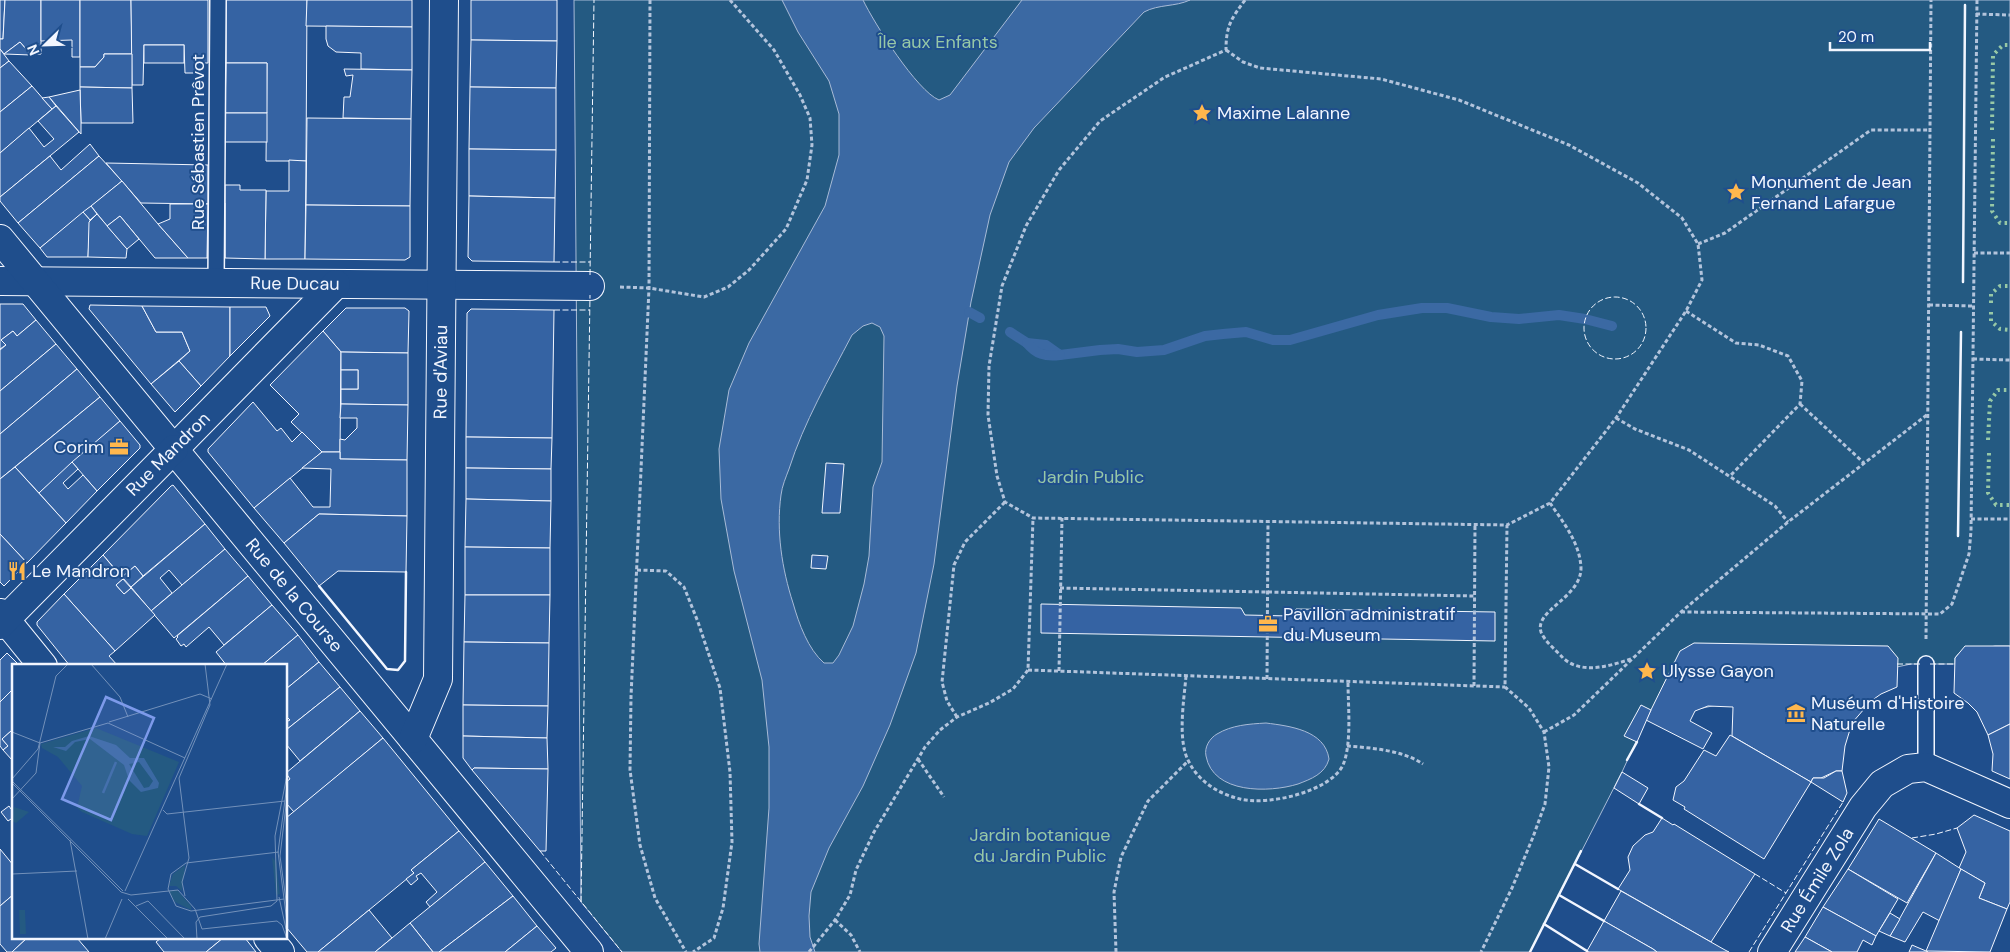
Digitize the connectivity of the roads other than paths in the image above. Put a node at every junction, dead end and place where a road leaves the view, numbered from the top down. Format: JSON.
{"nodes":[{"id":1,"x":218,"y":0,"type":"edge"},
{"id":2,"x":444,"y":0,"type":"edge"},
{"id":3,"x":0,"y":239,"type":"edge"},
{"id":4,"x":0,"y":282,"type":"edge"},
{"id":5,"x":35,"y":282,"type":"junction"},
{"id":6,"x":216,"y":283,"type":"junction"},
{"id":7,"x":336,"y":284,"type":"junction"},
{"id":8,"x":441,"y":285,"type":"junction"},
{"id":9,"x":590,"y":286,"type":"road end"},
{"id":10,"x":174,"y":449,"type":"junction"},
{"id":11,"x":2,"y":619,"type":"edge"},
{"id":12,"x":41,"y":664,"type":"edge"},
{"id":13,"x":1926,"y":664,"type":"road end"},
{"id":14,"x":413,"y":739,"type":"junction"},
{"id":15,"x":1926,"y":767,"type":"junction"},
{"id":16,"x":2010,"y":804,"type":"edge"},
{"id":17,"x":270,"y":940,"type":"edge"},
{"id":18,"x":280,"y":952,"type":"edge"},
{"id":19,"x":589,"y":952,"type":"edge"},
{"id":20,"x":1772,"y":952,"type":"edge"}],
"edges":[{"from":1,"to":6,"type":"lane","name":"Rue Sébastien Prêvot"},
{"from":2,"to":8,"type":"street","name":"Rue d'Aviau"},
{"from":3,"to":5,"type":"street","name":"Rue de la Course"},
{"from":4,"to":5,"type":"street","name":"Rue Ducau"},
{"from":5,"to":6,"type":"street","name":"Rue Ducau"},
{"from":5,"to":10,"type":"street","name":"Rue de la Course"},
{"from":6,"to":7,"type":"street","name":"Rue Ducau"},
{"from":7,"to":8,"type":"street","name":"Rue Ducau"},
{"from":7,"to":10,"type":"street","name":"Rue Mandron"},
{"from":8,"to":9,"type":"street","name":"Rue Ducau"},
{"from":8,"to":14,"type":"street","name":"Rue d'Aviau"},
{"from":10,"to":11,"type":"street","name":"Rue Mandron"},
{"from":10,"to":14,"type":"street","name":"Rue de la Course"},
{"from":11,"to":12,"type":"street"},
{"from":13,"to":15,"type":"lane"},
{"from":14,"to":19,"type":"street","name":"Rue de la Course"},
{"from":15,"to":16,"type":"street"},
{"from":15,"to":20,"type":"street","name":"Rue Émile Zola"},
{"from":17,"to":18,"type":"street"}]}
